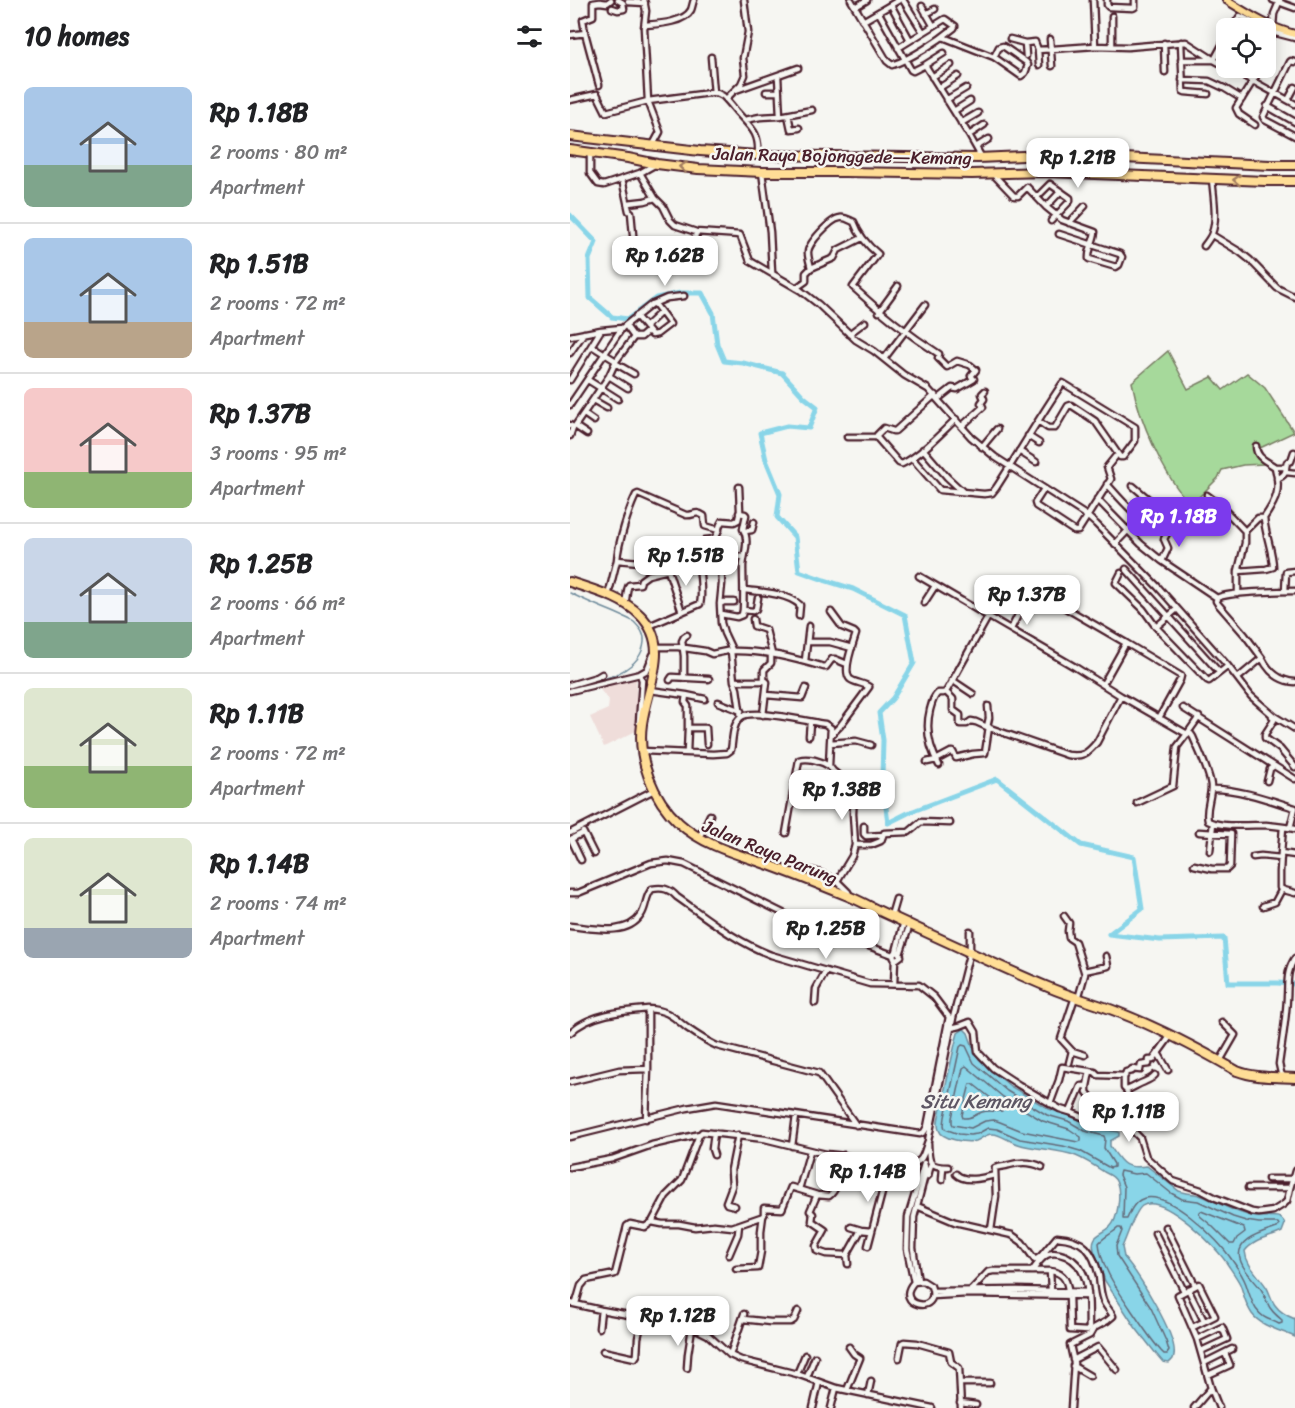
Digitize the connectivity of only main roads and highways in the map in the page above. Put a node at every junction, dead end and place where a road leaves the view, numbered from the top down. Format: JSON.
{"nodes":[{"id":1,"x":1226,"y":0,"type":"edge"},
{"id":2,"x":1253,"y":18,"type":"edge"},
{"id":3,"x":1276,"y":31,"type":"edge"},
{"id":4,"x":1295,"y":36,"type":"edge"},
{"id":5,"x":571,"y":133,"type":"edge"},
{"id":6,"x":591,"y":139,"type":"junction"},
{"id":7,"x":570,"y":150,"type":"edge"},
{"id":8,"x":590,"y":152,"type":"junction"},
{"id":9,"x":936,"y":158,"type":"junction"},
{"id":10,"x":1295,"y":165,"type":"edge"},
{"id":11,"x":936,"y":174,"type":"junction"},
{"id":12,"x":1295,"y":181,"type":"edge"},
{"id":13,"x":573,"y":585,"type":"edge"},
{"id":14,"x":655,"y":650,"type":"junction"},
{"id":15,"x":789,"y":874,"type":"junction"},
{"id":16,"x":970,"y":953,"type":"junction"},
{"id":17,"x":1076,"y":999,"type":"junction"},
{"id":18,"x":1295,"y":1079,"type":"edge"}],
"edges":[{"from":1,"to":2,"type":"main road"},
{"from":3,"to":4,"type":"main road"},
{"from":5,"to":6,"type":"highway","name":"Jalan Raya Bojonggede—Kemang"},
{"from":6,"to":8,"type":"highway"},
{"from":6,"to":9,"type":"highway","name":"Jalan Raya Bojonggede—Kemang"},
{"from":7,"to":8,"type":"highway","name":"Jalan Raya Bojonggede—Kemang"},
{"from":11,"to":8,"type":"highway","name":"Jalan Raya Bojonggede—Kemang","one_way":true},
{"from":9,"to":10,"type":"highway","name":"Jalan Raya Bojonggede—Kemang"},
{"from":9,"to":11,"type":"highway"},
{"from":12,"to":11,"type":"highway","name":"Jalan Raya Bojonggede—Kemang","one_way":true},
{"from":13,"to":14,"type":"highway","name":"Jalan Raya Parung"},
{"from":13,"to":14,"type":"highway","name":"Jalan Raya Parung"},
{"from":14,"to":15,"type":"highway","name":"Jalan Raya Parung"},
{"from":14,"to":15,"type":"highway","name":"Jalan Raya Parung"},
{"from":15,"to":16,"type":"highway","name":"Jalan Raya Parung"},
{"from":15,"to":16,"type":"highway","name":"Jalan Raya Parung"},
{"from":16,"to":17,"type":"highway","name":"Jalan Raya Parung"},
{"from":17,"to":18,"type":"highway","name":"Jalan Raya Parung"},
{"from":17,"to":18,"type":"highway","name":"Jalan Raya Parung"}]}
